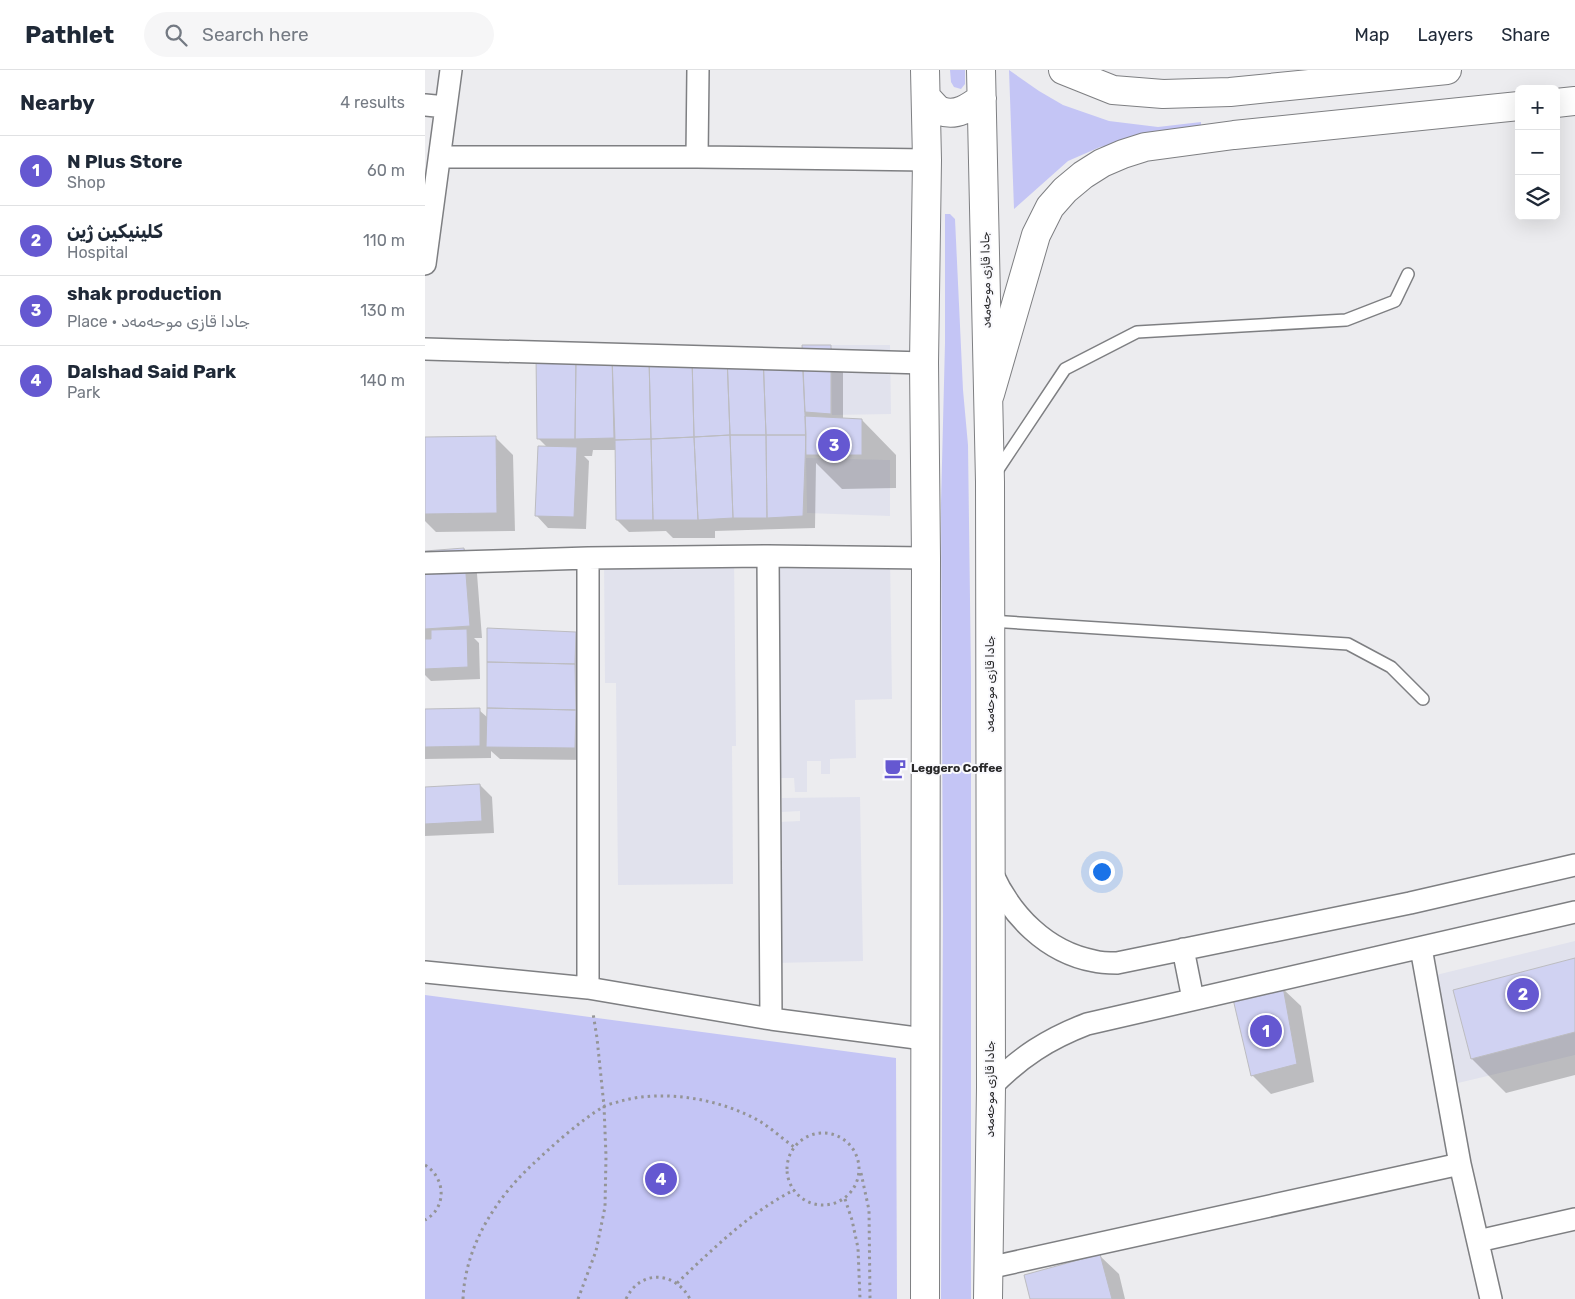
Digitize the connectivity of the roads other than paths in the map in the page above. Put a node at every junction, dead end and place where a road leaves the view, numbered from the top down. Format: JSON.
{"nodes":[{"id":1,"x":451,"y":70,"type":"edge"},
{"id":2,"x":698,"y":70,"type":"edge"},
{"id":3,"x":925,"y":70,"type":"edge"},
{"id":4,"x":981,"y":70,"type":"edge"},
{"id":5,"x":1063,"y":70,"type":"edge"},
{"id":6,"x":1441,"y":70,"type":"edge"},
{"id":7,"x":1230,"y":92,"type":"junction"},
{"id":8,"x":926,"y":97,"type":"junction"},
{"id":9,"x":981,"y":98,"type":"junction"},
{"id":10,"x":1575,"y":101,"type":"edge"},
{"id":11,"x":1560,"y":102,"type":"edge"},
{"id":12,"x":425,"y":105,"type":"edge"},
{"id":13,"x":1515,"y":106,"type":"edge"},
{"id":14,"x":446,"y":107,"type":"junction"},
{"id":15,"x":1234,"y":135,"type":"junction"},
{"id":16,"x":440,"y":157,"type":"junction"},
{"id":17,"x":697,"y":157,"type":"junction"},
{"id":18,"x":927,"y":160,"type":"junction"},
{"id":19,"x":425,"y":264,"type":"edge"},
{"id":20,"x":1408,"y":274,"type":"dead end"},
{"id":21,"x":425,"y":349,"type":"edge"},
{"id":22,"x":924,"y":363,"type":"junction"},
{"id":23,"x":988,"y":400,"type":"junction"},
{"id":24,"x":990,"y":482,"type":"junction"},
{"id":25,"x":768,"y":556,"type":"junction"},
{"id":26,"x":588,"y":558,"type":"junction"},
{"id":27,"x":926,"y":558,"type":"junction"},
{"id":28,"x":425,"y":563,"type":"edge"},
{"id":29,"x":990,"y":621,"type":"junction"},
{"id":30,"x":1423,"y":698,"type":"dead end"},
{"id":31,"x":1575,"y":865,"type":"edge"},
{"id":32,"x":990,"y":869,"type":"junction"},
{"id":33,"x":1575,"y":912,"type":"edge"},
{"id":34,"x":1421,"y":948,"type":"junction"},
{"id":35,"x":1183,"y":949,"type":"junction"},
{"id":36,"x":425,"y":972,"type":"edge"},
{"id":37,"x":588,"y":988,"type":"junction"},
{"id":38,"x":1193,"y":999,"type":"junction"},
{"id":39,"x":771,"y":1019,"type":"junction"},
{"id":40,"x":924,"y":1040,"type":"junction"},
{"id":41,"x":991,"y":1087,"type":"junction"},
{"id":42,"x":1460,"y":1164,"type":"junction"},
{"id":43,"x":1575,"y":1219,"type":"edge"},
{"id":44,"x":1478,"y":1242,"type":"junction"},
{"id":45,"x":988,"y":1268,"type":"junction"},
{"id":46,"x":925,"y":1299,"type":"edge"},
{"id":47,"x":988,"y":1299,"type":"edge"},
{"id":48,"x":1491,"y":1299,"type":"edge"}],
"edges":[{"from":1,"to":14,"type":"street"},
{"from":2,"to":17,"type":"street"},
{"from":3,"to":8,"type":"main road"},
{"from":4,"to":9,"type":"main road","name":"جادا قازی موحەمەد"},
{"from":5,"to":7,"type":"main road"},
{"from":6,"to":7,"type":"main road"},
{"from":7,"to":15,"type":"main road"},
{"from":8,"to":9,"type":"main road"},
{"from":8,"to":18,"type":"main road"},
{"from":9,"to":23,"type":"main road","name":"جادا قازی موحەمەد"},
{"from":10,"to":11,"type":"main road"},
{"from":12,"to":14,"type":"street"},
{"from":13,"to":15,"type":"main road"},
{"from":14,"to":16,"type":"street"},
{"from":15,"to":23,"type":"main road"},
{"from":16,"to":17,"type":"street"},
{"from":16,"to":19,"type":"street"},
{"from":17,"to":18,"type":"street"},
{"from":18,"to":22,"type":"main road"},
{"from":20,"to":24,"type":"lane"},
{"from":21,"to":22,"type":"street"},
{"from":22,"to":27,"type":"main road"},
{"from":23,"to":24,"type":"main road","name":"جادا قازی موحەمەد"},
{"from":24,"to":29,"type":"main road","name":"جادا قازی موحەمەد"},
{"from":25,"to":26,"type":"street"},
{"from":25,"to":27,"type":"street"},
{"from":25,"to":39,"type":"street"},
{"from":26,"to":28,"type":"street"},
{"from":26,"to":37,"type":"street"},
{"from":27,"to":40,"type":"main road"},
{"from":29,"to":30,"type":"lane"},
{"from":29,"to":32,"type":"main road","name":"جادا قازی موحەمەد"},
{"from":31,"to":35,"type":"street"},
{"from":32,"to":35,"type":"street"},
{"from":32,"to":41,"type":"main road","name":"جادا قازی موحەمەد"},
{"from":33,"to":34,"type":"street"},
{"from":34,"to":38,"type":"street"},
{"from":34,"to":42,"type":"street"},
{"from":35,"to":38,"type":"street"},
{"from":36,"to":37,"type":"street"},
{"from":37,"to":39,"type":"street"},
{"from":38,"to":41,"type":"street"},
{"from":39,"to":40,"type":"street"},
{"from":40,"to":46,"type":"main road"},
{"from":41,"to":45,"type":"main road","name":"جادا قازی موحەمەد"},
{"from":42,"to":44,"type":"street"},
{"from":42,"to":45,"type":"street"},
{"from":43,"to":44,"type":"street"},
{"from":44,"to":48,"type":"street"},
{"from":45,"to":47,"type":"main road","name":"جادا قازی موحەمەد"}]}
